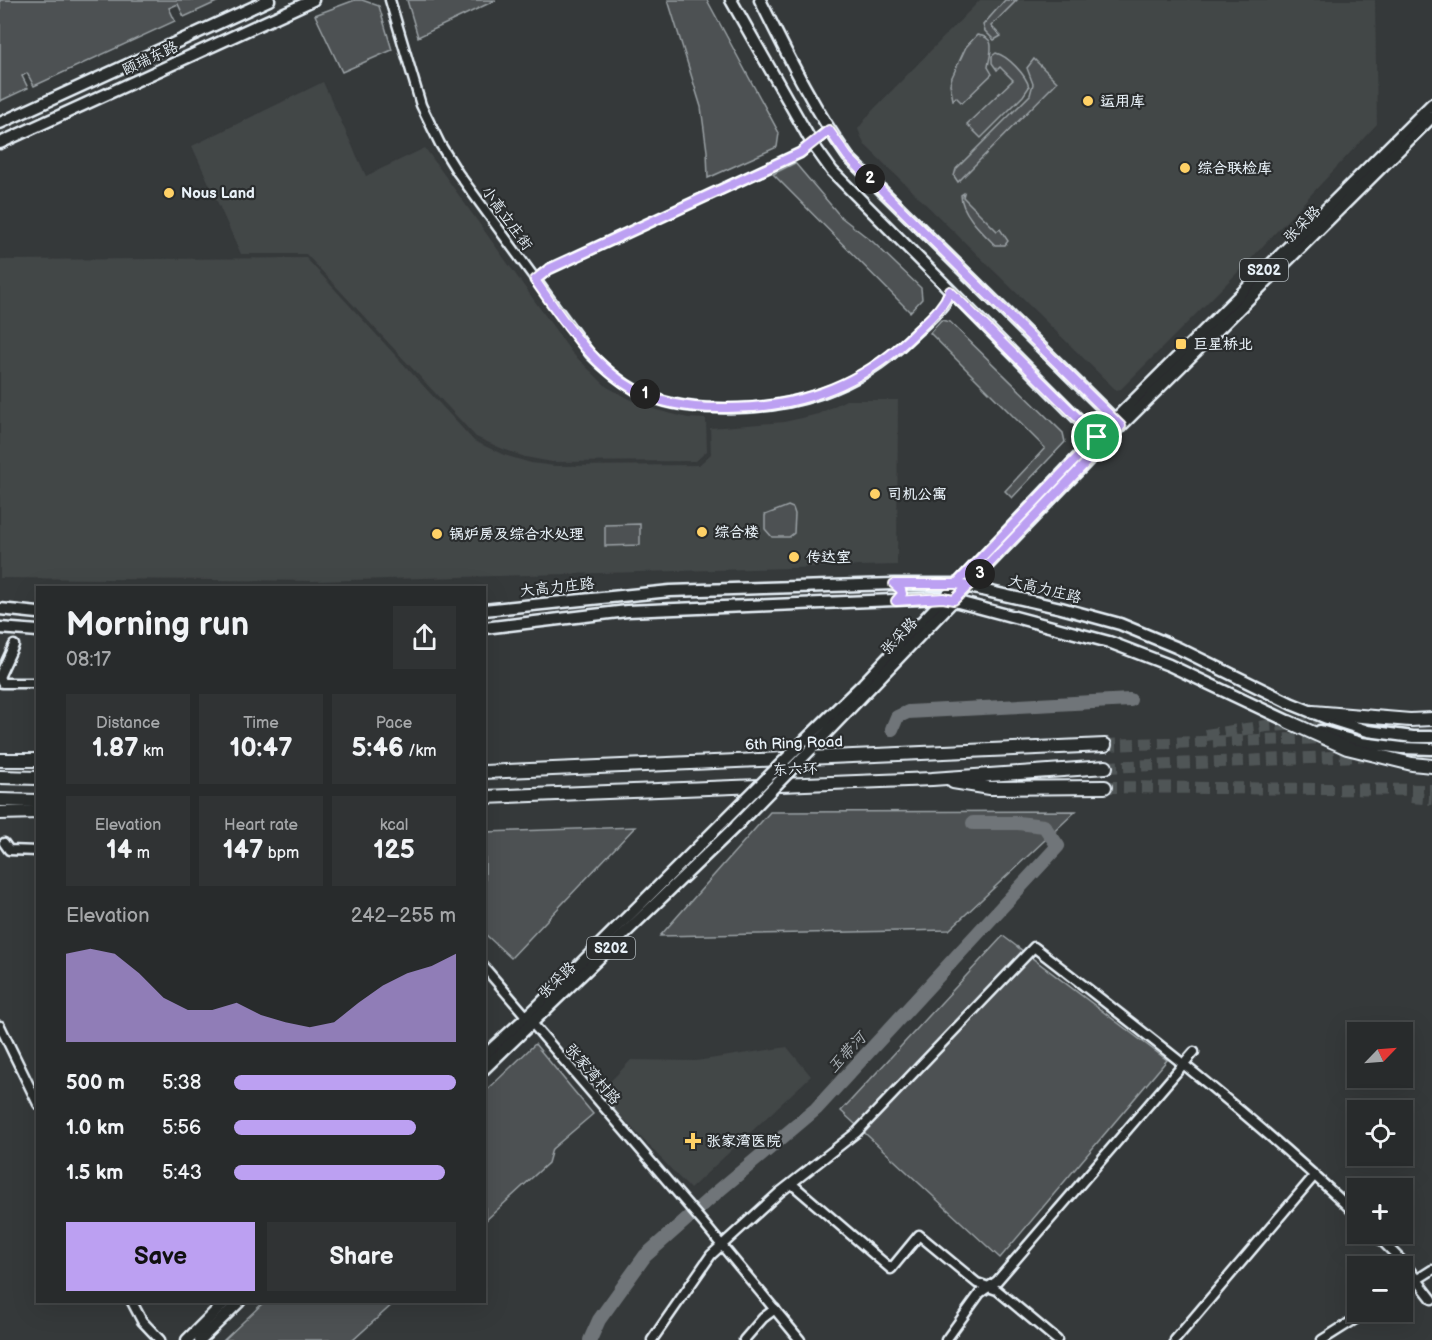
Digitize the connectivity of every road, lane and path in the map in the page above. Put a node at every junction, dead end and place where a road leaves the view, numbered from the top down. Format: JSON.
{"nodes":[{"id":1,"x":269,"y":0,"type":"edge"},
{"id":2,"x":313,"y":0,"type":"edge"},
{"id":3,"x":390,"y":0,"type":"edge"},
{"id":4,"x":731,"y":0,"type":"edge"},
{"id":5,"x":760,"y":0,"type":"edge"},
{"id":6,"x":1432,"y":104,"type":"edge"},
{"id":7,"x":1432,"y":117,"type":"edge"},
{"id":8,"x":0,"y":123,"type":"edge"},
{"id":9,"x":829,"y":130,"type":"junction"},
{"id":10,"x":0,"y":143,"type":"edge"},
{"id":11,"x":812,"y":143,"type":"junction"},
{"id":12,"x":535,"y":280,"type":"junction"},
{"id":13,"x":950,"y":291,"type":"junction"},
{"id":14,"x":1118,"y":423,"type":"junction"},
{"id":15,"x":1100,"y":441,"type":"junction"},
{"id":16,"x":894,"y":584,"type":"junction"},
{"id":17,"x":962,"y":585,"type":"junction"},
{"id":18,"x":949,"y":599,"type":"junction"},
{"id":19,"x":896,"y":601,"type":"junction"},
{"id":20,"x":0,"y":609,"type":"edge"},
{"id":21,"x":486,"y":610,"type":"edge"},
{"id":22,"x":36,"y":612,"type":"edge"},
{"id":23,"x":0,"y":628,"type":"edge"},
{"id":24,"x":486,"y":628,"type":"edge"},
{"id":25,"x":36,"y":631,"type":"edge"},
{"id":26,"x":14,"y":645,"type":"dead end"},
{"id":27,"x":0,"y":677,"type":"edge"},
{"id":28,"x":36,"y":683,"type":"edge"},
{"id":29,"x":1313,"y":712,"type":"junction"},
{"id":30,"x":1432,"y":719,"type":"edge"},
{"id":31,"x":1289,"y":723,"type":"junction"},
{"id":32,"x":1432,"y":737,"type":"edge"},
{"id":33,"x":1106,"y":745,"type":"tunnel mouth"},
{"id":34,"x":1432,"y":748,"type":"edge"},
{"id":35,"x":0,"y":760,"type":"edge"},
{"id":36,"x":36,"y":760,"type":"edge"},
{"id":37,"x":1432,"y":766,"type":"edge"},
{"id":38,"x":1106,"y":767,"type":"tunnel mouth"},
{"id":39,"x":486,"y":772,"type":"edge"},
{"id":40,"x":0,"y":777,"type":"edge"},
{"id":41,"x":36,"y":778,"type":"edge"},
{"id":42,"x":932,"y":779,"type":"junction"},
{"id":43,"x":1106,"y":787,"type":"tunnel mouth"},
{"id":44,"x":486,"y":797,"type":"edge"},
{"id":45,"x":0,"y":800,"type":"edge"},
{"id":46,"x":36,"y":801,"type":"edge"},
{"id":47,"x":36,"y":812,"type":"edge"},
{"id":48,"x":0,"y":813,"type":"edge"},
{"id":49,"x":4,"y":843,"type":"dead end"},
{"id":50,"x":36,"y":851,"type":"edge"},
{"id":51,"x":486,"y":969,"type":"edge"},
{"id":52,"x":529,"y":1021,"type":"junction"},
{"id":53,"x":0,"y":1026,"type":"edge"},
{"id":54,"x":1194,"y":1052,"type":"dead end"},
{"id":55,"x":486,"y":1054,"type":"edge"},
{"id":56,"x":1184,"y":1064,"type":"junction"},
{"id":57,"x":486,"y":1067,"type":"edge"},
{"id":58,"x":36,"y":1100,"type":"edge"},
{"id":59,"x":1315,"y":1175,"type":"junction"},
{"id":60,"x":792,"y":1184,"type":"junction"},
{"id":61,"x":1347,"y":1206,"type":"edge"},
{"id":62,"x":1385,"y":1244,"type":"edge"},
{"id":63,"x":721,"y":1245,"type":"junction"},
{"id":64,"x":1432,"y":1270,"type":"edge"},
{"id":65,"x":1417,"y":1280,"type":"junction"},
{"id":66,"x":1413,"y":1282,"type":"edge"},
{"id":67,"x":988,"y":1287,"type":"junction"},
{"id":68,"x":1432,"y":1299,"type":"edge"},
{"id":69,"x":133,"y":1303,"type":"edge"},
{"id":70,"x":224,"y":1303,"type":"edge"},
{"id":71,"x":238,"y":1303,"type":"edge"},
{"id":72,"x":775,"y":1309,"type":"junction"},
{"id":73,"x":1351,"y":1322,"type":"edge"},
{"id":74,"x":160,"y":1340,"type":"edge"},
{"id":75,"x":187,"y":1340,"type":"edge"},
{"id":76,"x":200,"y":1340,"type":"edge"},
{"id":77,"x":652,"y":1340,"type":"edge"},
{"id":78,"x":744,"y":1340,"type":"edge"},
{"id":79,"x":800,"y":1340,"type":"edge"},
{"id":80,"x":946,"y":1340,"type":"edge"},
{"id":81,"x":1057,"y":1340,"type":"edge"},
{"id":82,"x":1175,"y":1340,"type":"edge"},
{"id":83,"x":1322,"y":1340,"type":"edge"}],
"edges":[{"from":1,"to":8,"type":"main road","name":"颐瑞东路"},
{"from":2,"to":10,"type":"main road","name":"颐瑞东路"},
{"from":3,"to":12,"type":"street","name":"小高立庄街"},
{"from":4,"to":11,"type":"main road"},
{"from":5,"to":9,"type":"main road"},
{"from":6,"to":14,"type":"main road","name":"张采路","number":"S202"},
{"from":7,"to":14,"type":"main road","name":"张采路","number":"S202"},
{"from":9,"to":11,"type":"street"},
{"from":9,"to":14,"type":"main road"},
{"from":11,"to":12,"type":"street"},
{"from":11,"to":13,"type":"main road"},
{"from":12,"to":13,"type":"street","name":"小高立庄街"},
{"from":13,"to":15,"type":"main road"},
{"from":14,"to":15,"type":"main road","name":"张采路","number":"S202"},
{"from":15,"to":17,"type":"main road","name":"张采路","number":"S202"},
{"from":16,"to":17,"type":"main road","name":"大高力庄路"},
{"from":16,"to":19,"type":"main road"},
{"from":16,"to":21,"type":"main road","name":"大高力庄路"},
{"from":17,"to":18,"type":"main road","name":"张采路","number":"S202"},
{"from":17,"to":29,"type":"main road","name":"大高力庄路"},
{"from":18,"to":19,"type":"main road","name":"大高力庄路"},
{"from":18,"to":31,"type":"main road","name":"大高力庄路"},
{"from":18,"to":52,"type":"main road","name":"张采路","number":"S202","bridge":true},
{"from":18,"to":52,"type":"main road","name":"张采路","number":"S202","bridge":true},
{"from":19,"to":24,"type":"main road","name":"大高力庄路"},
{"from":20,"to":22,"type":"main road"},
{"from":23,"to":25,"type":"main road"},
{"from":26,"to":27,"type":"street"},
{"from":27,"to":28,"type":"street"},
{"from":29,"to":30,"type":"highway"},
{"from":29,"to":32,"type":"main road","name":"大高力庄路"},
{"from":31,"to":34,"type":"main road","name":"大高力庄路"},
{"from":31,"to":37,"type":"highway"},
{"from":33,"to":39,"type":"highway","name":"6th Ring Road"},
{"from":35,"to":36,"type":"highway"},
{"from":38,"to":42,"type":"highway","name":"东六环"},
{"from":40,"to":41,"type":"highway"},
{"from":42,"to":43,"type":"highway"},
{"from":42,"to":44,"type":"highway","name":"东六环"},
{"from":45,"to":46,"type":"highway"},
{"from":47,"to":48,"type":"highway"},
{"from":49,"to":50,"type":"street"},
{"from":51,"to":52,"type":"street","name":"张家湾村路"},
{"from":52,"to":55,"type":"main road","name":"张采路","number":"S202"},
{"from":52,"to":57,"type":"main road","name":"张采路","number":"S202"},
{"from":52,"to":63,"type":"street","name":"张家湾村路"},
{"from":53,"to":58,"type":"street"},
{"from":54,"to":56,"type":"street"},
{"from":56,"to":59,"type":"street"},
{"from":56,"to":60,"type":"street"},
{"from":56,"to":67,"type":"street"},
{"from":59,"to":61,"type":"street"},
{"from":59,"to":82,"type":"street"},
{"from":60,"to":63,"type":"street"},
{"from":60,"to":67,"type":"street"},
{"from":62,"to":65,"type":"street"},
{"from":63,"to":72,"type":"street","name":"张家湾村路"},
{"from":63,"to":77,"type":"street"},
{"from":64,"to":65,"type":"street"},
{"from":65,"to":66,"type":"street"},
{"from":65,"to":68,"type":"street"},
{"from":67,"to":80,"type":"street"},
{"from":67,"to":81,"type":"street"},
{"from":69,"to":74,"type":"street"},
{"from":70,"to":75,"type":"main road"},
{"from":71,"to":76,"type":"main road"},
{"from":72,"to":78,"type":"street"},
{"from":72,"to":79,"type":"street","name":"张家湾村路"},
{"from":73,"to":83,"type":"street"}]}
